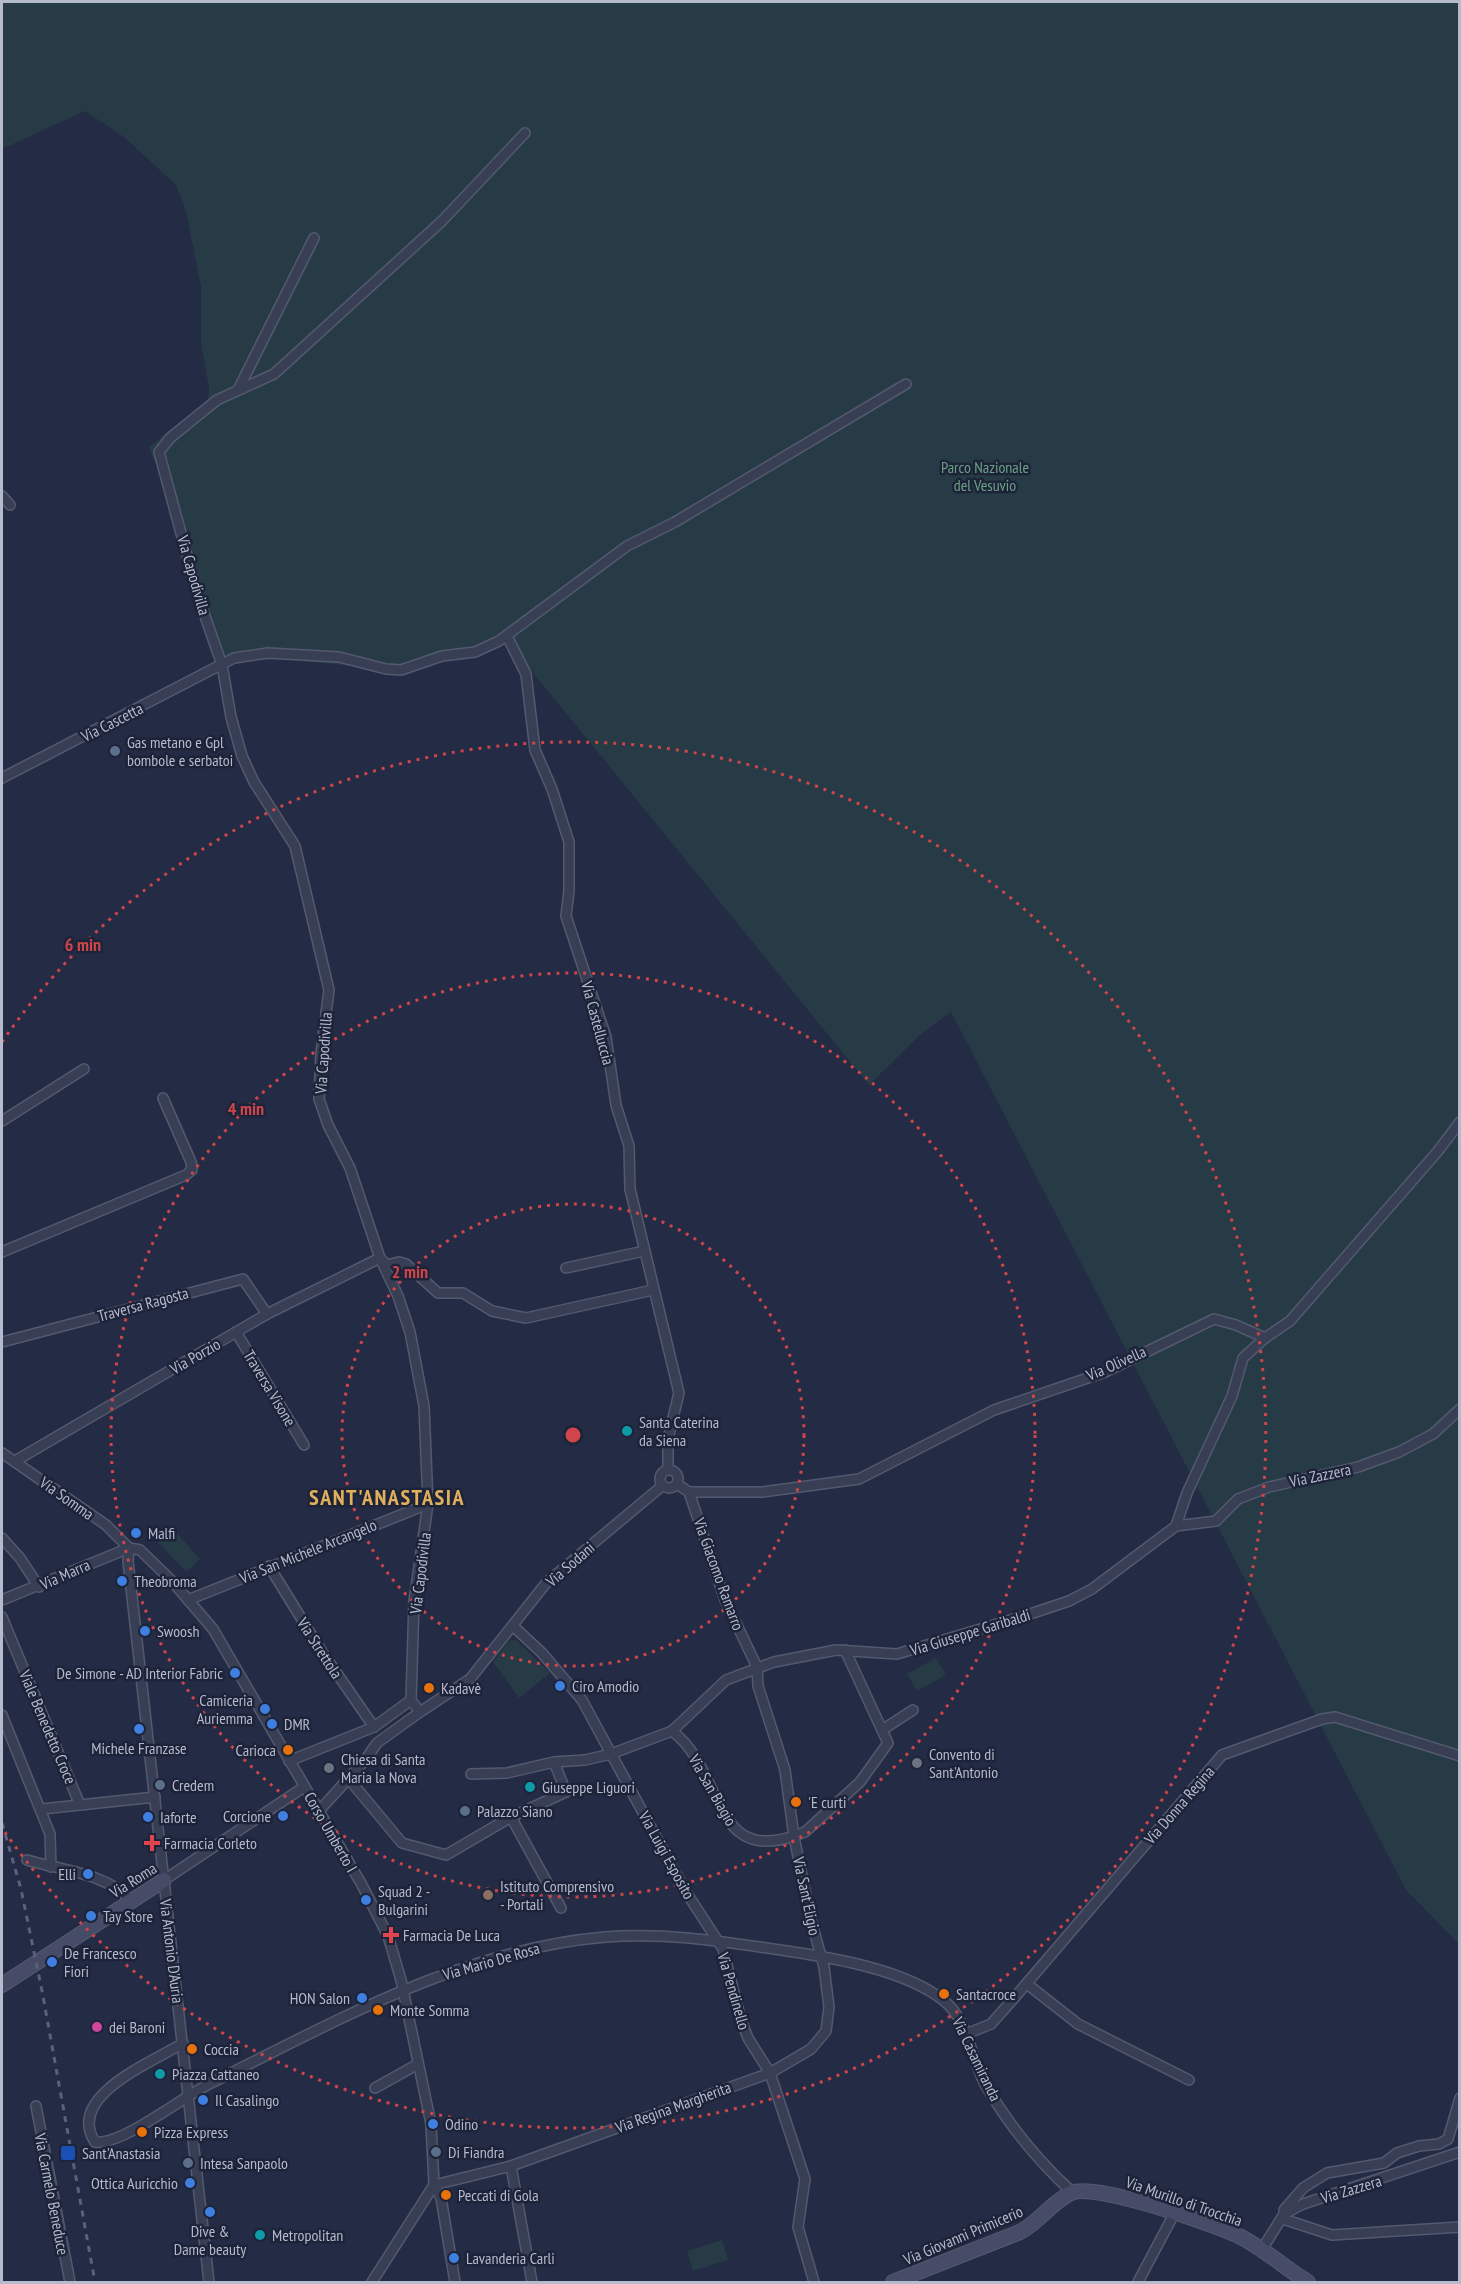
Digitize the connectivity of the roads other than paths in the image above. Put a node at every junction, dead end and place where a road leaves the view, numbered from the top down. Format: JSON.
{"nodes":[{"id":1,"x":525,"y":133,"type":"dead end"},
{"id":2,"x":314,"y":238,"type":"dead end"},
{"id":3,"x":906,"y":384,"type":"dead end"},
{"id":4,"x":238,"y":390,"type":"junction"},
{"id":5,"x":2,"y":496,"type":"edge"},
{"id":6,"x":10,"y":505,"type":"dead end"},
{"id":7,"x":507,"y":636,"type":"junction"},
{"id":8,"x":222,"y":665,"type":"junction"},
{"id":9,"x":2,"y":778,"type":"edge"},
{"id":10,"x":84,"y":1069,"type":"dead end"},
{"id":11,"x":163,"y":1098,"type":"dead end"},
{"id":12,"x":2,"y":1121,"type":"edge"},
{"id":13,"x":1460,"y":1122,"type":"edge"},
{"id":14,"x":645,"y":1251,"type":"junction"},
{"id":15,"x":2,"y":1252,"type":"edge"},
{"id":16,"x":380,"y":1258,"type":"junction"},
{"id":17,"x":566,"y":1268,"type":"dead end"},
{"id":18,"x":653,"y":1290,"type":"junction"},
{"id":19,"x":267,"y":1314,"type":"junction"},
{"id":20,"x":236,"y":1332,"type":"junction"},
{"id":21,"x":1265,"y":1338,"type":"junction"},
{"id":22,"x":2,"y":1342,"type":"edge"},
{"id":23,"x":1460,"y":1409,"type":"edge"},
{"id":24,"x":304,"y":1445,"type":"dead end"},
{"id":25,"x":2,"y":1453,"type":"edge"},
{"id":26,"x":15,"y":1461,"type":"junction"},
{"id":27,"x":668,"y":1470,"type":"junction"},
{"id":28,"x":677,"y":1484,"type":"junction"},
{"id":29,"x":662,"y":1486,"type":"junction"},
{"id":30,"x":689,"y":1492,"type":"junction"},
{"id":31,"x":428,"y":1504,"type":"junction"},
{"id":32,"x":1176,"y":1526,"type":"junction"},
{"id":33,"x":2,"y":1538,"type":"edge"},
{"id":34,"x":129,"y":1548,"type":"junction"},
{"id":35,"x":269,"y":1566,"type":"junction"},
{"id":36,"x":39,"y":1587,"type":"junction"},
{"id":37,"x":2,"y":1600,"type":"edge"},
{"id":38,"x":188,"y":1600,"type":"junction"},
{"id":39,"x":2,"y":1617,"type":"edge"},
{"id":40,"x":513,"y":1626,"type":"junction"},
{"id":41,"x":845,"y":1650,"type":"junction"},
{"id":42,"x":757,"y":1668,"type":"junction"},
{"id":43,"x":411,"y":1700,"type":"junction"},
{"id":44,"x":913,"y":1710,"type":"dead end"},
{"id":45,"x":420,"y":1712,"type":"junction"},
{"id":46,"x":2,"y":1715,"type":"edge"},
{"id":47,"x":374,"y":1727,"type":"junction"},
{"id":48,"x":882,"y":1730,"type":"junction"},
{"id":49,"x":672,"y":1731,"type":"junction"},
{"id":50,"x":611,"y":1754,"type":"junction"},
{"id":51,"x":1460,"y":1756,"type":"edge"},
{"id":52,"x":289,"y":1761,"type":"junction"},
{"id":53,"x":554,"y":1762,"type":"junction"},
{"id":54,"x":471,"y":1774,"type":"dead end"},
{"id":55,"x":348,"y":1778,"type":"junction"},
{"id":56,"x":304,"y":1787,"type":"junction"},
{"id":57,"x":155,"y":1797,"type":"junction"},
{"id":58,"x":80,"y":1805,"type":"junction"},
{"id":59,"x":42,"y":1809,"type":"junction"},
{"id":60,"x":318,"y":1812,"type":"junction"},
{"id":61,"x":511,"y":1816,"type":"junction"},
{"id":62,"x":794,"y":1836,"type":"junction"},
{"id":63,"x":27,"y":1860,"type":"dead end"},
{"id":64,"x":51,"y":1867,"type":"junction"},
{"id":65,"x":164,"y":1881,"type":"junction"},
{"id":66,"x":131,"y":1901,"type":"junction"},
{"id":67,"x":561,"y":1908,"type":"dead end"},
{"id":68,"x":717,"y":1940,"type":"junction"},
{"id":69,"x":820,"y":1955,"type":"junction"},
{"id":70,"x":1027,"y":1984,"type":"junction"},
{"id":71,"x":2,"y":1985,"type":"edge"},
{"id":72,"x":403,"y":1990,"type":"junction"},
{"id":73,"x":966,"y":2034,"type":"junction"},
{"id":74,"x":183,"y":2043,"type":"junction"},
{"id":75,"x":418,"y":2064,"type":"junction"},
{"id":76,"x":770,"y":2073,"type":"junction"},
{"id":77,"x":1189,"y":2080,"type":"dead end"},
{"id":78,"x":375,"y":2088,"type":"dead end"},
{"id":79,"x":188,"y":2097,"type":"junction"},
{"id":80,"x":1460,"y":2098,"type":"edge"},
{"id":81,"x":36,"y":2106,"type":"dead end"},
{"id":82,"x":1460,"y":2152,"type":"edge"},
{"id":83,"x":511,"y":2166,"type":"junction"},
{"id":84,"x":434,"y":2185,"type":"junction"},
{"id":85,"x":1072,"y":2192,"type":"junction"},
{"id":86,"x":1174,"y":2214,"type":"junction"},
{"id":87,"x":1283,"y":2217,"type":"junction"},
{"id":88,"x":1460,"y":2227,"type":"edge"},
{"id":89,"x":1261,"y":2251,"type":"junction"},
{"id":90,"x":70,"y":2283,"type":"edge"},
{"id":91,"x":209,"y":2283,"type":"edge"},
{"id":92,"x":372,"y":2283,"type":"edge"},
{"id":93,"x":455,"y":2283,"type":"edge"},
{"id":94,"x":532,"y":2283,"type":"edge"},
{"id":95,"x":814,"y":2283,"type":"edge"},
{"id":96,"x":893,"y":2283,"type":"edge"},
{"id":97,"x":1138,"y":2283,"type":"edge"},
{"id":98,"x":1308,"y":2283,"type":"edge"}],
"edges":[{"from":1,"to":4,"type":"street"},
{"from":2,"to":4,"type":"street"},
{"from":3,"to":7,"type":"street","name":"Via Cascetta"},
{"from":4,"to":8,"type":"street","name":"Via Capodivilla"},
{"from":5,"to":6,"type":"street"},
{"from":7,"to":8,"type":"street","name":"Via Cascetta"},
{"from":7,"to":14,"type":"street","name":"Via Castelluccia"},
{"from":8,"to":9,"type":"street","name":"Via Cascetta"},
{"from":8,"to":16,"type":"street","name":"Via Capodivilla"},
{"from":10,"to":12,"type":"street"},
{"from":11,"to":15,"type":"street"},
{"from":13,"to":21,"type":"street"},
{"from":14,"to":17,"type":"street"},
{"from":14,"to":18,"type":"street","name":"Via Castelluccia"},
{"from":16,"to":18,"type":"street"},
{"from":16,"to":19,"type":"street","name":"Via Porzio"},
{"from":16,"to":31,"type":"street","name":"Via Capodivilla"},
{"from":18,"to":27,"type":"street","name":"Via Castelluccia"},
{"from":19,"to":20,"type":"street","name":"Via Porzio"},
{"from":19,"to":22,"type":"street","name":"Traversa Ragosta"},
{"from":20,"to":24,"type":"street","name":"Traversa Visone"},
{"from":20,"to":26,"type":"street","name":"Via Porzio"},
{"from":21,"to":30,"type":"street","name":"Via Olivella"},
{"from":21,"to":32,"type":"street"},
{"from":23,"to":32,"type":"street","name":"Via Zazzera"},
{"from":25,"to":26,"type":"street","name":"Via Somma"},
{"from":26,"to":34,"type":"street","name":"Via Somma"},
{"from":27,"to":28,"type":"street"},
{"from":27,"to":29,"type":"street"},
{"from":28,"to":29,"type":"street"},
{"from":28,"to":30,"type":"street"},
{"from":29,"to":40,"type":"street","name":"Via Sodani"},
{"from":30,"to":42,"type":"street","name":"Via Giacomo Ramarro"},
{"from":31,"to":35,"type":"street","name":"Via San Michele Arcangelo"},
{"from":31,"to":43,"type":"street","name":"Via Capodivilla"},
{"from":32,"to":41,"type":"street","name":"Via Giuseppe Garibaldi"},
{"from":33,"to":36,"type":"street"},
{"from":34,"to":36,"type":"street","name":"Via Marra"},
{"from":34,"to":38,"type":"street","name":"Corso Umberto I"},
{"from":34,"to":57,"type":"street","name":"Via Antonio D'Auria"},
{"from":35,"to":38,"type":"street","name":"Via San Michele Arcangelo"},
{"from":35,"to":47,"type":"street","name":"Via Strettola"},
{"from":36,"to":37,"type":"street","name":"Via Marra"},
{"from":38,"to":52,"type":"street","name":"Corso Umberto I"},
{"from":39,"to":58,"type":"street","name":"Viale Benedetto Croce"},
{"from":40,"to":45,"type":"street","name":"Via Sodani"},
{"from":40,"to":50,"type":"street","name":"Via Luigi Esposito"},
{"from":41,"to":42,"type":"street","name":"Via Giuseppe Garibaldi"},
{"from":41,"to":48,"type":"street"},
{"from":42,"to":49,"type":"street","name":"Via Giuseppe Garibaldi"},
{"from":42,"to":62,"type":"street","name":"Via Giacomo Ramarro"},
{"from":43,"to":45,"type":"street"},
{"from":43,"to":47,"type":"street"},
{"from":44,"to":48,"type":"street"},
{"from":45,"to":55,"type":"street","name":"Via Sodani"},
{"from":46,"to":59,"type":"street"},
{"from":47,"to":52,"type":"street"},
{"from":48,"to":62,"type":"street"},
{"from":49,"to":50,"type":"street","name":"Via Giuseppe Garibaldi"},
{"from":49,"to":62,"type":"street","name":"Via San Biagio"},
{"from":50,"to":53,"type":"street","name":"Via Giuseppe Garibaldi"},
{"from":50,"to":68,"type":"street","name":"Via Luigi Esposito"},
{"from":51,"to":70,"type":"street","name":"Via Donna Regina"},
{"from":52,"to":56,"type":"street","name":"Corso Umberto I"},
{"from":53,"to":54,"type":"street","name":"Via Giuseppe Garibaldi"},
{"from":53,"to":61,"type":"street"},
{"from":55,"to":60,"type":"street","name":"Via Sodani"},
{"from":55,"to":61,"type":"street"},
{"from":56,"to":60,"type":"street","name":"Corso Umberto I"},
{"from":56,"to":65,"type":"street","name":"Via Roma"},
{"from":57,"to":58,"type":"street"},
{"from":57,"to":65,"type":"street","name":"Via Antonio D'Auria"},
{"from":58,"to":59,"type":"street"},
{"from":59,"to":64,"type":"street"},
{"from":60,"to":72,"type":"street","name":"Corso Umberto I"},
{"from":61,"to":67,"type":"street"},
{"from":62,"to":69,"type":"street","name":"Via Sant'Eligio"},
{"from":63,"to":64,"type":"street"},
{"from":64,"to":66,"type":"street"},
{"from":65,"to":66,"type":"street","name":"Via Roma"},
{"from":65,"to":74,"type":"street","name":"Via Antonio D'Auria"},
{"from":66,"to":71,"type":"street","name":"Via Roma"},
{"from":68,"to":69,"type":"street","name":"Via Mario De Rosa"},
{"from":68,"to":72,"type":"street","name":"Via Mario De Rosa"},
{"from":68,"to":76,"type":"street","name":"Via Pendinello"},
{"from":69,"to":73,"type":"street","name":"Via Casamiranda"},
{"from":69,"to":76,"type":"street","name":"Via Regina Margherita"},
{"from":70,"to":73,"type":"street","name":"Via Donna Regina"},
{"from":70,"to":77,"type":"street"},
{"from":72,"to":75,"type":"street","name":"Corso Umberto I"},
{"from":72,"to":79,"type":"street","name":"Via Mario De Rosa"},
{"from":73,"to":85,"type":"street","name":"Via Casamiranda"},
{"from":74,"to":79,"type":"street","name":"Via Antonio D'Auria"},
{"from":74,"to":79,"type":"street","name":"Via Mario De Rosa"},
{"from":75,"to":78,"type":"street"},
{"from":75,"to":84,"type":"street","name":"Corso Umberto I"},
{"from":76,"to":83,"type":"street","name":"Via Regina Margherita"},
{"from":76,"to":95,"type":"street","name":"Via Pendinello"},
{"from":79,"to":91,"type":"street","name":"Via Antonio D'Auria"},
{"from":80,"to":87,"type":"street"},
{"from":81,"to":90,"type":"street","name":"Via Carmelo Beneduce"},
{"from":82,"to":87,"type":"street","name":"Via Zazzera"},
{"from":83,"to":84,"type":"street","name":"Via Regina Margherita"},
{"from":83,"to":94,"type":"street"},
{"from":84,"to":92,"type":"street"},
{"from":84,"to":93,"type":"street"},
{"from":85,"to":86,"type":"street","name":"Via Murillo di Trocchia"},
{"from":85,"to":96,"type":"street","name":"Via Giovanni Primicerio"},
{"from":86,"to":89,"type":"street","name":"Via Murillo di Trocchia"},
{"from":86,"to":97,"type":"street"},
{"from":87,"to":88,"type":"street"},
{"from":87,"to":89,"type":"street"},
{"from":89,"to":98,"type":"street","name":"Via Murillo di Trocchia"}]}
